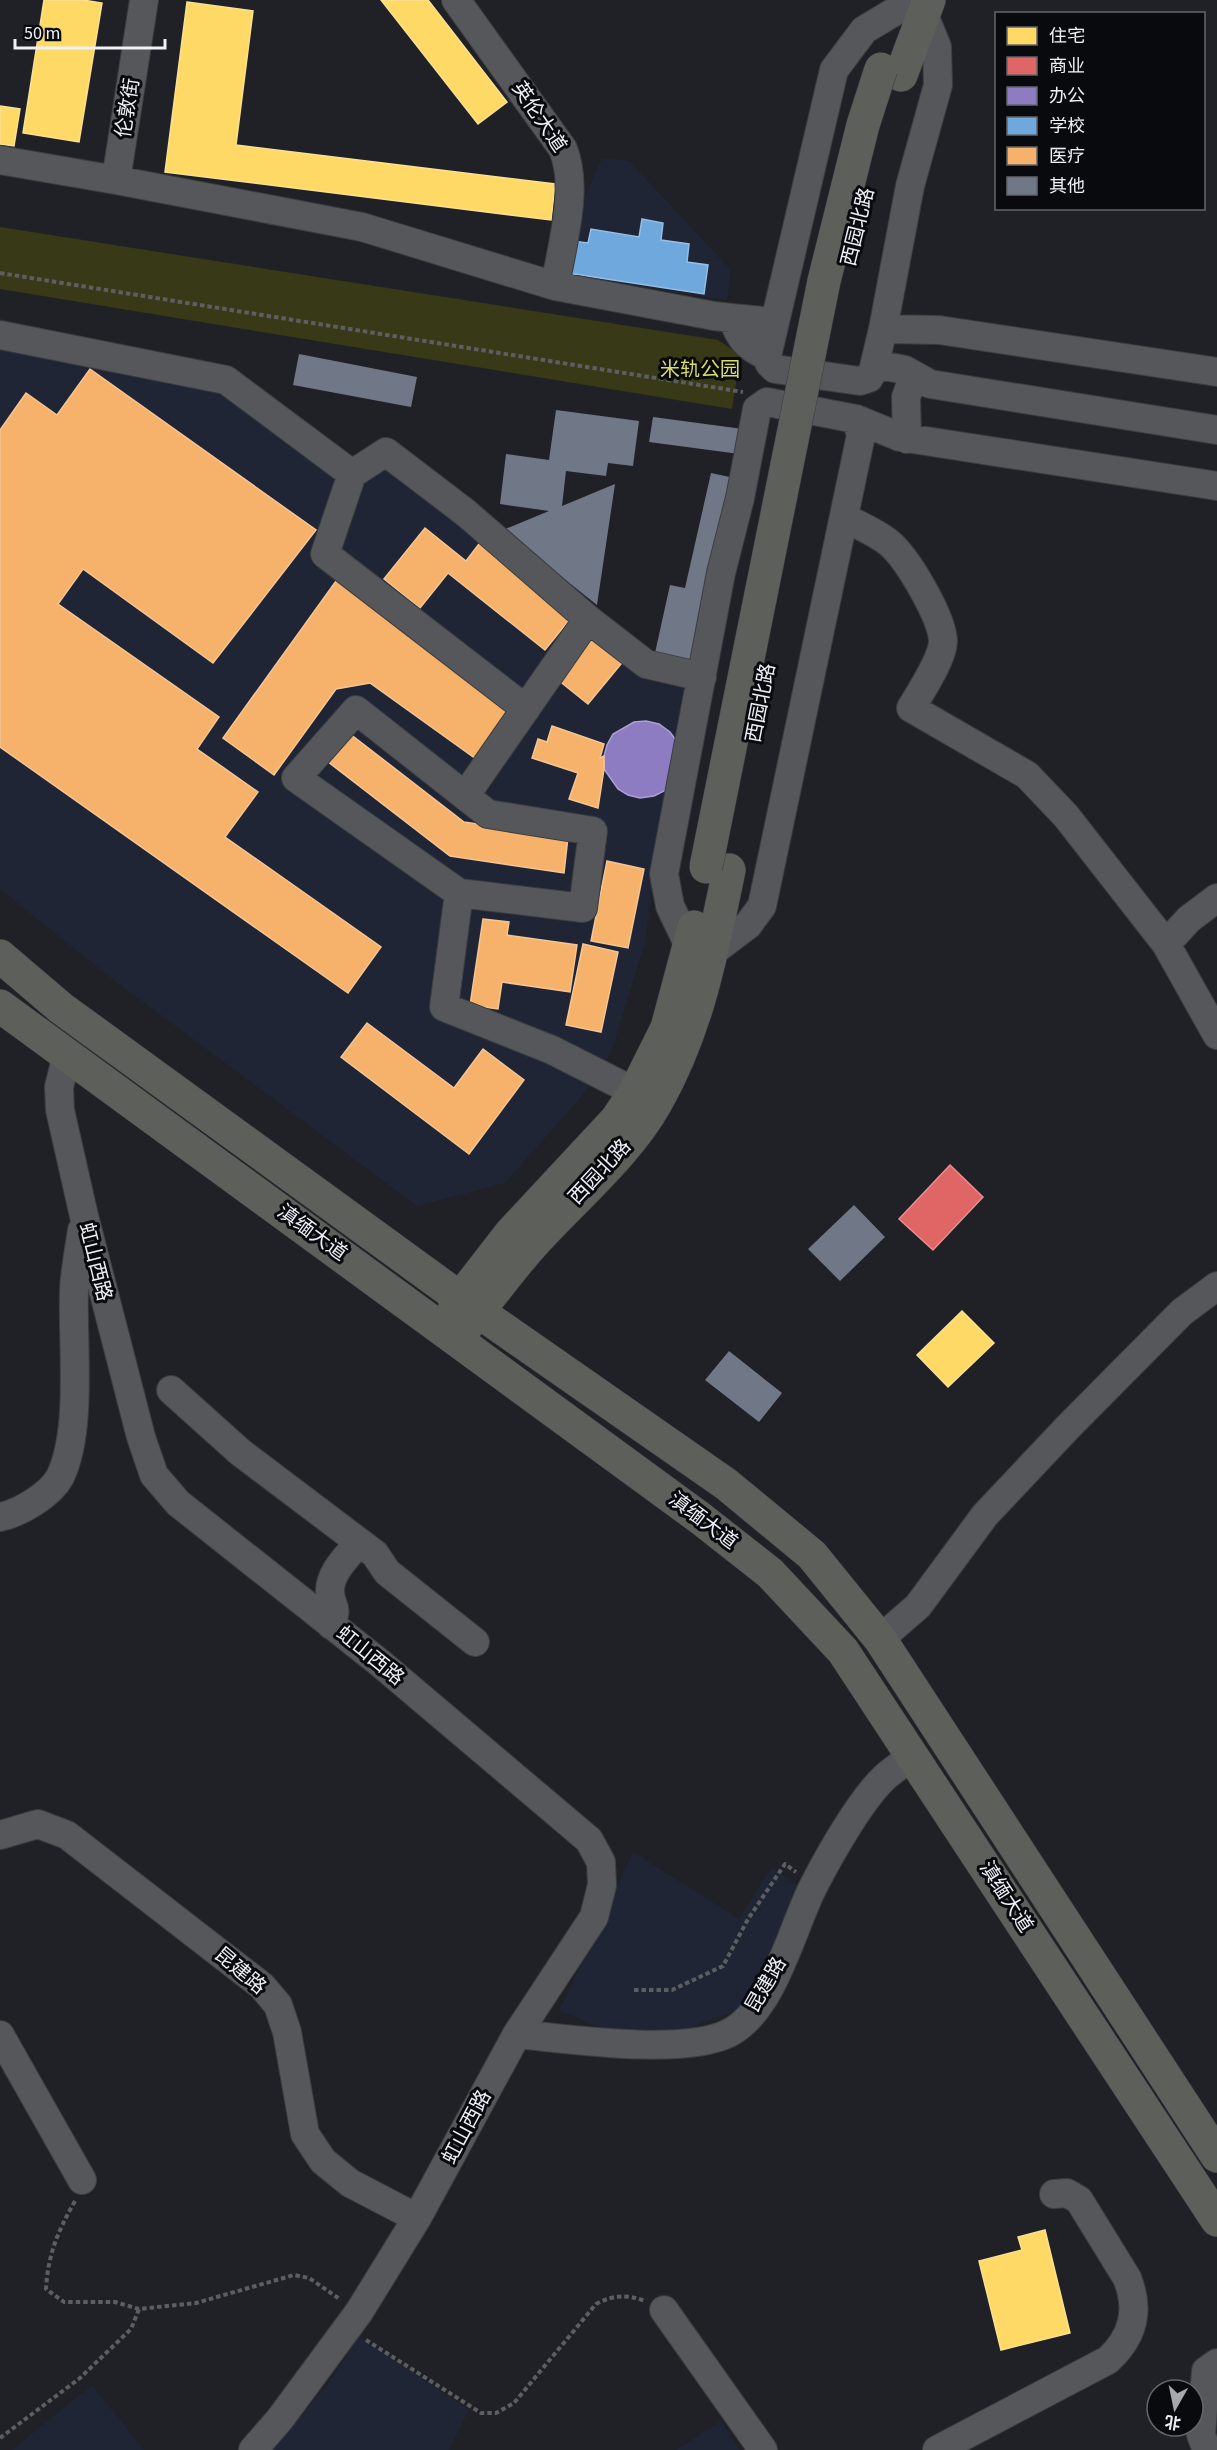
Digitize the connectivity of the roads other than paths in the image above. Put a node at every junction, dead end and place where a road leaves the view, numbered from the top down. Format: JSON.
{"nodes":[{"id":1,"x":144,"y":0,"type":"edge"},
{"id":2,"x":456,"y":0,"type":"edge"},
{"id":3,"x":915,"y":5,"type":"edge"},
{"id":4,"x":0,"y":160,"type":"edge"},
{"id":5,"x":116,"y":180,"type":"junction"},
{"id":6,"x":555,"y":286,"type":"junction"},
{"id":7,"x":732,"y":318,"type":"junction"},
{"id":8,"x":774,"y":322,"type":"junction"},
{"id":9,"x":883,"y":329,"type":"junction"},
{"id":10,"x":0,"y":335,"type":"edge"},
{"id":11,"x":766,"y":356,"type":"junction"},
{"id":12,"x":875,"y":364,"type":"junction"},
{"id":13,"x":1217,"y":372,"type":"edge"},
{"id":14,"x":914,"y":375,"type":"junction"},
{"id":15,"x":856,"y":419,"type":"junction"},
{"id":16,"x":1217,"y":430,"type":"edge"},
{"id":17,"x":907,"y":439,"type":"junction"},
{"id":18,"x":352,"y":474,"type":"junction"},
{"id":19,"x":1217,"y":486,"type":"edge"},
{"id":20,"x":844,"y":517,"type":"junction"},
{"id":21,"x":588,"y":619,"type":"junction"},
{"id":22,"x":702,"y":677,"type":"junction"},
{"id":23,"x":526,"y":709,"type":"junction"},
{"id":24,"x":465,"y":796,"type":"junction"},
{"id":25,"x":459,"y":893,"type":"junction"},
{"id":26,"x":1217,"y":897,"type":"edge"},
{"id":27,"x":1166,"y":944,"type":"junction"},
{"id":28,"x":701,"y":950,"type":"junction"},
{"id":29,"x":0,"y":956,"type":"edge"},
{"id":30,"x":3,"y":1014,"type":"edge"},
{"id":31,"x":1217,"y":1035,"type":"edge"},
{"id":32,"x":67,"y":1055,"type":"junction"},
{"id":33,"x":635,"y":1092,"type":"junction"},
{"id":34,"x":84,"y":1216,"type":"junction"},
{"id":35,"x":1217,"y":1286,"type":"edge"},
{"id":36,"x":470,"y":1305,"type":"junction"},
{"id":37,"x":448,"y":1332,"type":"junction"},
{"id":38,"x":171,"y":1390,"type":"dead end"},
{"id":39,"x":0,"y":1517,"type":"edge"},
{"id":40,"x":359,"y":1542,"type":"junction"},
{"id":41,"x":332,"y":1625,"type":"junction"},
{"id":42,"x":880,"y":1639,"type":"junction"},
{"id":43,"x":475,"y":1642,"type":"dead end"},
{"id":44,"x":913,"y":1756,"type":"junction"},
{"id":45,"x":0,"y":1835,"type":"edge"},
{"id":46,"x":517,"y":2034,"type":"junction"},
{"id":47,"x":0,"y":2035,"type":"edge"},
{"id":48,"x":1217,"y":2156,"type":"edge"},
{"id":49,"x":82,"y":2180,"type":"road end"},
{"id":50,"x":1054,"y":2194,"type":"dead end"},
{"id":51,"x":417,"y":2218,"type":"junction"},
{"id":52,"x":1217,"y":2220,"type":"edge"},
{"id":53,"x":664,"y":2310,"type":"road end"},
{"id":54,"x":1217,"y":2362,"type":"edge"},
{"id":55,"x":253,"y":2450,"type":"edge"},
{"id":56,"x":763,"y":2450,"type":"edge"},
{"id":57,"x":936,"y":2450,"type":"edge"},
{"id":58,"x":1207,"y":2450,"type":"edge"}],
"edges":[{"from":1,"to":5,"type":"street","name":"伦敦街"},
{"from":2,"to":6,"type":"street","name":"英伦大道"},
{"from":3,"to":8,"type":"street"},
{"from":3,"to":9,"type":"street"},
{"from":3,"to":28,"type":"main road","name":"西园北路"},
{"from":4,"to":5,"type":"street"},
{"from":5,"to":6,"type":"street"},
{"from":6,"to":7,"type":"street"},
{"from":7,"to":8,"type":"street"},
{"from":7,"to":11,"type":"street"},
{"from":8,"to":11,"type":"street"},
{"from":9,"to":12,"type":"street"},
{"from":9,"to":13,"type":"street"},
{"from":10,"to":18,"type":"street"},
{"from":11,"to":12,"type":"street"},
{"from":12,"to":14,"type":"street"},
{"from":14,"to":16,"type":"street"},
{"from":14,"to":17,"type":"street"},
{"from":15,"to":17,"type":"street"},
{"from":15,"to":20,"type":"street"},
{"from":15,"to":22,"type":"street"},
{"from":17,"to":19,"type":"street"},
{"from":18,"to":21,"type":"street"},
{"from":18,"to":23,"type":"street"},
{"from":20,"to":27,"type":"street"},
{"from":20,"to":28,"type":"street"},
{"from":21,"to":22,"type":"street"},
{"from":21,"to":23,"type":"street"},
{"from":22,"to":28,"type":"street"},
{"from":23,"to":24,"type":"street"},
{"from":24,"to":25,"type":"street"},
{"from":24,"to":25,"type":"street"},
{"from":25,"to":33,"type":"street"},
{"from":26,"to":27,"type":"street"},
{"from":27,"to":31,"type":"street"},
{"from":28,"to":33,"type":"main road","name":"西园北路"},
{"from":28,"to":36,"type":"main road","name":"西园北路"},
{"from":29,"to":36,"type":"main road","name":"滇缅大道"},
{"from":30,"to":32,"type":"main road","name":"滇缅大道"},
{"from":32,"to":34,"type":"street","name":"虹山西路"},
{"from":32,"to":37,"type":"main road","name":"滇缅大道"},
{"from":33,"to":36,"type":"main road","name":"西园北路"},
{"from":34,"to":39,"type":"street"},
{"from":34,"to":41,"type":"street","name":"虹山西路"},
{"from":35,"to":42,"type":"street"},
{"from":36,"to":37,"type":"main road","name":"西园北路"},
{"from":36,"to":42,"type":"main road","name":"滇缅大道"},
{"from":37,"to":44,"type":"main road","name":"滇缅大道"},
{"from":38,"to":40,"type":"street"},
{"from":40,"to":41,"type":"street"},
{"from":40,"to":43,"type":"street"},
{"from":41,"to":46,"type":"street","name":"虹山西路"},
{"from":42,"to":48,"type":"main road","name":"滇缅大道"},
{"from":44,"to":46,"type":"street","name":"昆建路"},
{"from":44,"to":52,"type":"main road","name":"滇缅大道"},
{"from":45,"to":51,"type":"street","name":"昆建路"},
{"from":46,"to":51,"type":"street","name":"虹山西路"},
{"from":47,"to":49,"type":"street"},
{"from":50,"to":57,"type":"street"},
{"from":51,"to":55,"type":"street","name":"虹山西路"},
{"from":53,"to":56,"type":"street"},
{"from":54,"to":58,"type":"street"}]}
